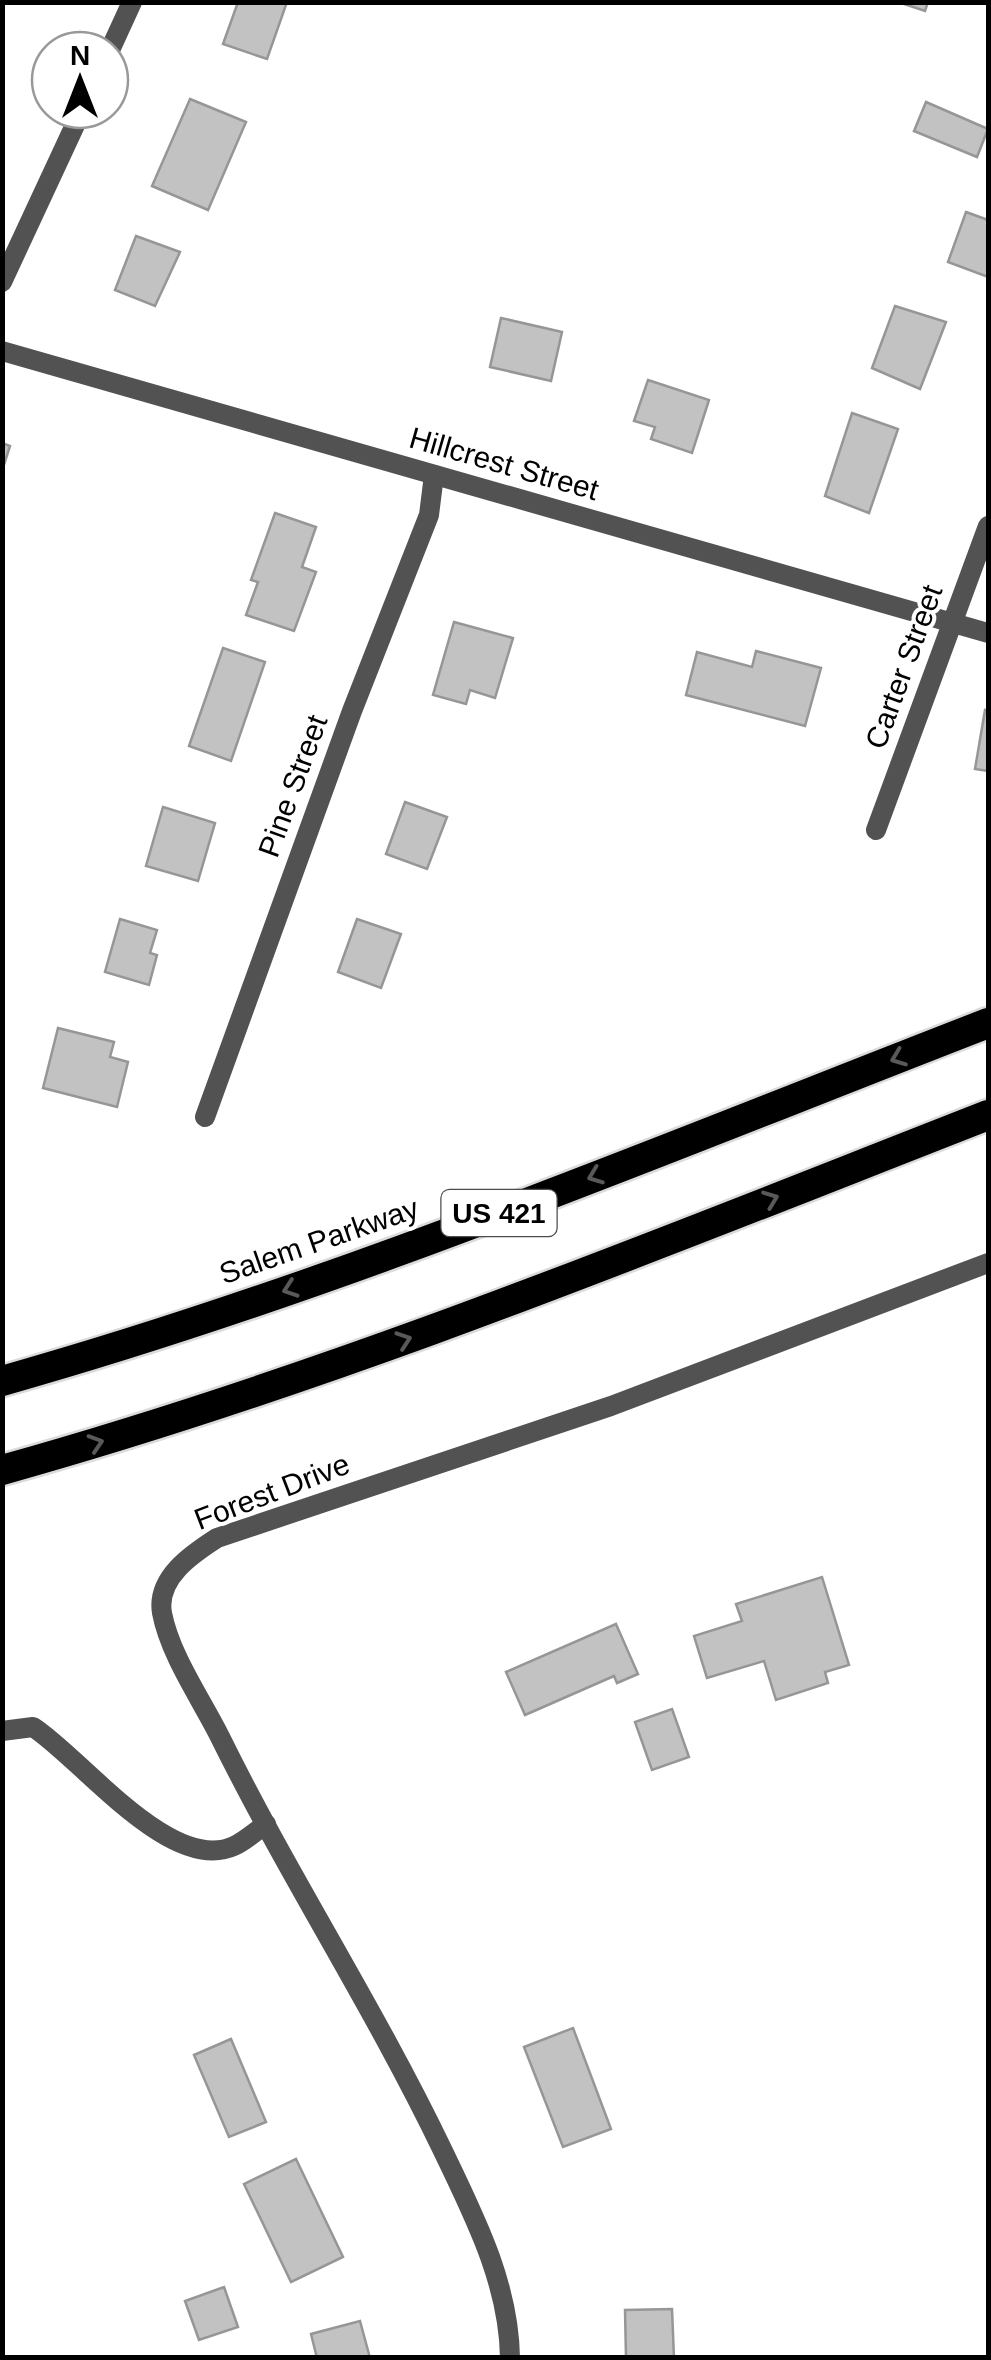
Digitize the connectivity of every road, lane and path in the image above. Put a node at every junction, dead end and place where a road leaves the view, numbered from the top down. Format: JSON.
{"nodes":[{"id":1,"x":132,"y":2,"type":"edge"},
{"id":2,"x":119,"y":30,"type":"edge"},
{"id":3,"x":73,"y":130,"type":"edge"},
{"id":4,"x":2,"y":282,"type":"edge"},
{"id":5,"x":2,"y":351,"type":"edge"},
{"id":6,"x":434,"y":475,"type":"junction"},
{"id":7,"x":988,"y":526,"type":"edge"},
{"id":8,"x":952,"y":624,"type":"junction"},
{"id":9,"x":988,"y":633,"type":"edge"},
{"id":10,"x":876,"y":830,"type":"dead end"},
{"id":11,"x":988,"y":1023,"type":"edge"},
{"id":12,"x":988,"y":1115,"type":"edge"},
{"id":13,"x":204,"y":1117,"type":"dead end"},
{"id":14,"x":988,"y":1263,"type":"edge"},
{"id":15,"x":2,"y":1381,"type":"edge"},
{"id":16,"x":2,"y":1470,"type":"edge"},
{"id":17,"x":2,"y":1731,"type":"edge"},
{"id":18,"x":266,"y":1824,"type":"junction"},
{"id":19,"x":510,"y":2358,"type":"edge"}],
"edges":[{"from":1,"to":2,"type":"street"},
{"from":3,"to":4,"type":"street"},
{"from":5,"to":6,"type":"street","name":"Hillcrest Street"},
{"from":6,"to":8,"type":"street","name":"Hillcrest Street"},
{"from":6,"to":13,"type":"street","name":"Pine Street"},
{"from":7,"to":8,"type":"street","name":"Carter Street"},
{"from":8,"to":9,"type":"street","name":"Hillcrest Street"},
{"from":8,"to":10,"type":"street","name":"Carter Street"},
{"from":11,"to":15,"type":"highway","name":"Salem Parkway","number":"US 421","one_way":true},
{"from":16,"to":12,"type":"highway","number":"US 421","one_way":true},
{"from":14,"to":18,"type":"street","name":"Forest Drive"},
{"from":17,"to":18,"type":"street"},
{"from":18,"to":19,"type":"street","name":"Forest Drive"}]}
